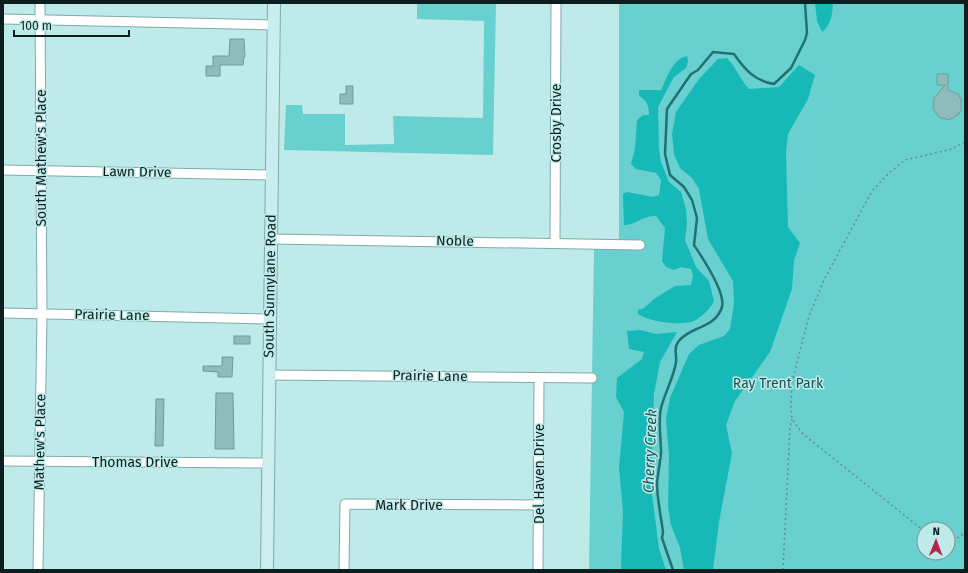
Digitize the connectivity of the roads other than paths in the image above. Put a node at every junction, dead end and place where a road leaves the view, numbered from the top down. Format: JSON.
{"nodes":[{"id":1,"x":40,"y":3,"type":"edge"},
{"id":2,"x":274,"y":3,"type":"edge"},
{"id":3,"x":556,"y":3,"type":"edge"},
{"id":4,"x":3,"y":19,"type":"edge"},
{"id":5,"x":40,"y":19,"type":"junction"},
{"id":6,"x":272,"y":26,"type":"junction"},
{"id":7,"x":3,"y":170,"type":"edge"},
{"id":8,"x":42,"y":170,"type":"junction"},
{"id":9,"x":271,"y":175,"type":"junction"},
{"id":10,"x":271,"y":239,"type":"junction"},
{"id":11,"x":555,"y":242,"type":"junction"},
{"id":12,"x":640,"y":245,"type":"dead end"},
{"id":13,"x":3,"y":313,"type":"edge"},
{"id":14,"x":42,"y":314,"type":"junction"},
{"id":15,"x":269,"y":319,"type":"junction"},
{"id":16,"x":268,"y":374,"type":"junction"},
{"id":17,"x":539,"y":378,"type":"junction"},
{"id":18,"x":592,"y":378,"type":"dead end"},
{"id":19,"x":3,"y":461,"type":"edge"},
{"id":20,"x":39,"y":462,"type":"junction"},
{"id":21,"x":268,"y":462,"type":"junction"},
{"id":22,"x":538,"y":505,"type":"junction"},
{"id":23,"x":38,"y":570,"type":"edge"},
{"id":24,"x":267,"y":570,"type":"edge"},
{"id":25,"x":344,"y":570,"type":"edge"},
{"id":26,"x":538,"y":570,"type":"edge"}],
"edges":[{"from":1,"to":5,"type":"street","name":"South Mathew's Place"},
{"from":2,"to":6,"type":"main road","name":"South Sunnylane Road"},
{"from":3,"to":11,"type":"street","name":"Crosby Drive"},
{"from":4,"to":5,"type":"street"},
{"from":5,"to":6,"type":"street"},
{"from":5,"to":8,"type":"street","name":"South Mathew's Place"},
{"from":6,"to":9,"type":"main road","name":"South Sunnylane Road"},
{"from":7,"to":8,"type":"street","name":"Lawn Drive"},
{"from":8,"to":9,"type":"street","name":"Lawn Drive"},
{"from":8,"to":14,"type":"street","name":"South Mathew's Place"},
{"from":9,"to":10,"type":"main road","name":"South Sunnylane Road"},
{"from":10,"to":11,"type":"street","name":"Noble"},
{"from":10,"to":15,"type":"main road","name":"South Sunnylane Road"},
{"from":11,"to":12,"type":"street","name":"Noble"},
{"from":13,"to":14,"type":"street","name":"Prairie Lane"},
{"from":14,"to":15,"type":"street","name":"Prairie Lane"},
{"from":14,"to":20,"type":"street","name":"Mathew's Place"},
{"from":15,"to":16,"type":"main road","name":"South Sunnylane Road"},
{"from":16,"to":17,"type":"street","name":"Prairie Lane"},
{"from":16,"to":21,"type":"main road","name":"South Sunnylane Road"},
{"from":17,"to":18,"type":"street","name":"Prairie Lane"},
{"from":17,"to":22,"type":"street","name":"Del Haven Drive"},
{"from":19,"to":20,"type":"street","name":"Thomas Drive"},
{"from":20,"to":21,"type":"street","name":"Thomas Drive"},
{"from":20,"to":23,"type":"street","name":"Mathew's Place"},
{"from":21,"to":24,"type":"main road","name":"South Sunnylane Road"},
{"from":22,"to":25,"type":"street","name":"Mark Drive"},
{"from":22,"to":26,"type":"street","name":"Del Haven Drive"}]}
